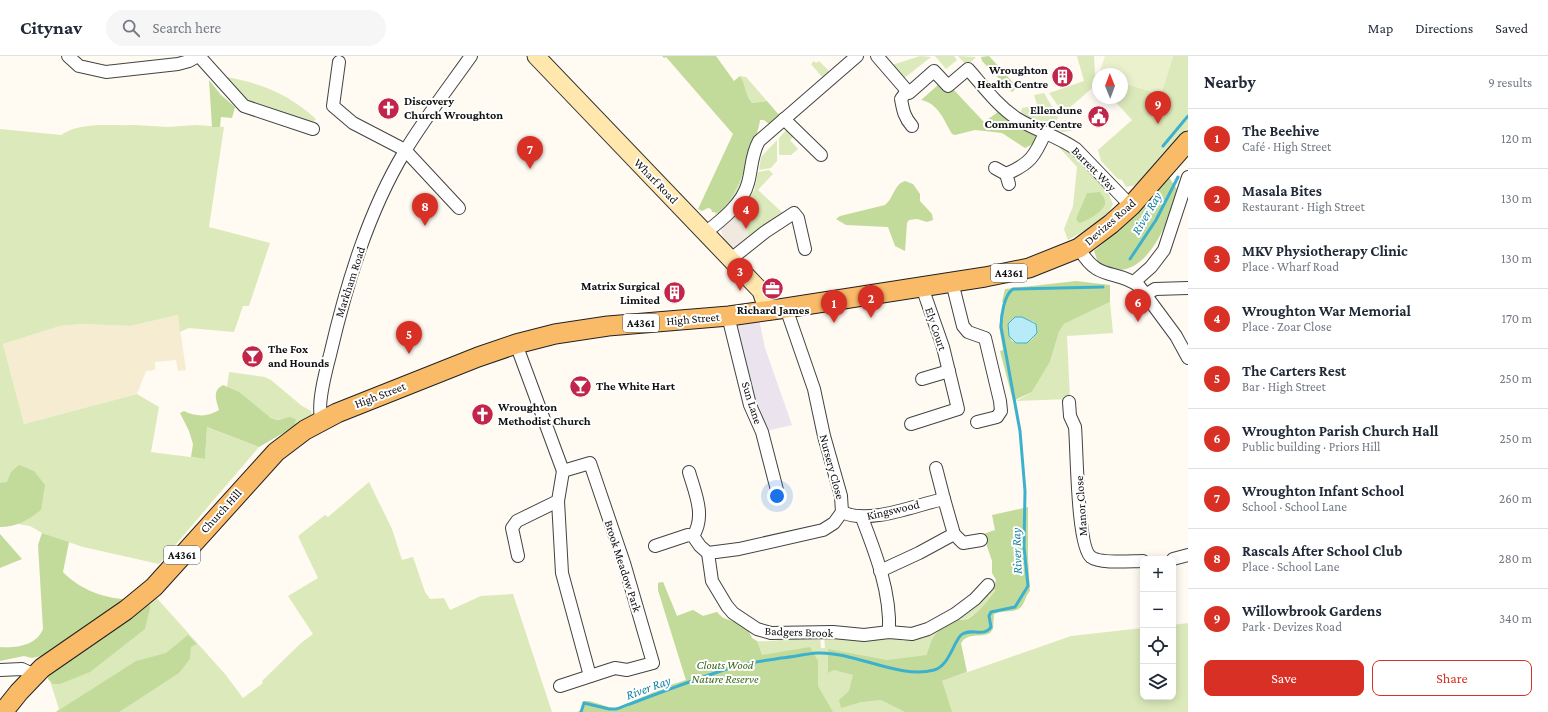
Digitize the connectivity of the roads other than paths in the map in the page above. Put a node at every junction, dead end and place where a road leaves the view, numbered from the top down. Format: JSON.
{"nodes":[{"id":1,"x":68,"y":56,"type":"edge"},
{"id":2,"x":198,"y":56,"type":"edge"},
{"id":3,"x":471,"y":56,"type":"edge"},
{"id":4,"x":536,"y":56,"type":"edge"},
{"id":5,"x":857,"y":56,"type":"edge"},
{"id":6,"x":877,"y":56,"type":"edge"},
{"id":7,"x":339,"y":62,"type":"dead end"},
{"id":8,"x":907,"y":91,"type":"junction"},
{"id":9,"x":784,"y":119,"type":"junction"},
{"id":10,"x":912,"y":126,"type":"dead end"},
{"id":11,"x":313,"y":129,"type":"dead end"},
{"id":12,"x":1045,"y":133,"type":"junction"},
{"id":13,"x":1188,"y":141,"type":"edge"},
{"id":14,"x":405,"y":150,"type":"junction"},
{"id":15,"x":821,"y":155,"type":"dead end"},
{"id":16,"x":995,"y":168,"type":"dead end"},
{"id":17,"x":1188,"y":177,"type":"edge"},
{"id":18,"x":1131,"y":206,"type":"junction"},
{"id":19,"x":458,"y":208,"type":"dead end"},
{"id":20,"x":706,"y":232,"type":"junction"},
{"id":21,"x":1079,"y":248,"type":"junction"},
{"id":22,"x":805,"y":249,"type":"dead end"},
{"id":23,"x":731,"y":259,"type":"junction"},
{"id":24,"x":952,"y":282,"type":"junction"},
{"id":25,"x":1134,"y":282,"type":"junction"},
{"id":26,"x":922,"y":287,"type":"junction"},
{"id":27,"x":1188,"y":288,"type":"edge"},
{"id":28,"x":1147,"y":294,"type":"junction"},
{"id":29,"x":777,"y":309,"type":"junction"},
{"id":30,"x":728,"y":316,"type":"junction"},
{"id":31,"x":516,"y":344,"type":"junction"},
{"id":32,"x":1188,"y":358,"type":"edge"},
{"id":33,"x":949,"y":371,"type":"junction"},
{"id":34,"x":922,"y":379,"type":"dead end"},
{"id":35,"x":1069,"y":402,"type":"dead end"},
{"id":36,"x":319,"y":421,"type":"junction"},
{"id":37,"x":977,"y":422,"type":"dead end"},
{"id":38,"x":911,"y":424,"type":"dead end"},
{"id":39,"x":936,"y":468,"type":"dead end"},
{"id":40,"x":563,"y":471,"type":"junction"},
{"id":41,"x":689,"y":472,"type":"dead end"},
{"id":42,"x":777,"y":490,"type":"dead end"},
{"id":43,"x":944,"y":499,"type":"junction"},
{"id":44,"x":558,"y":500,"type":"junction"},
{"id":45,"x":842,"y":512,"type":"junction"},
{"id":46,"x":862,"y":518,"type":"junction"},
{"id":47,"x":954,"y":534,"type":"junction"},
{"id":48,"x":693,"y":536,"type":"junction"},
{"id":49,"x":981,"y":540,"type":"dead end"},
{"id":50,"x":655,"y":546,"type":"dead end"},
{"id":51,"x":708,"y":553,"type":"junction"},
{"id":52,"x":518,"y":556,"type":"dead end"},
{"id":53,"x":1188,"y":556,"type":"edge"},
{"id":54,"x":1176,"y":558,"type":"edge"},
{"id":55,"x":1140,"y":560,"type":"edge"},
{"id":56,"x":880,"y":571,"type":"junction"},
{"id":57,"x":988,"y":585,"type":"dead end"},
{"id":58,"x":889,"y":632,"type":"junction"},
{"id":59,"x":0,"y":670,"type":"edge"},
{"id":60,"x":35,"y":675,"type":"junction"},
{"id":61,"x":590,"y":676,"type":"junction"},
{"id":62,"x":560,"y":686,"type":"dead end"},
{"id":63,"x":3,"y":707,"type":"edge"}],
"edges":[{"from":1,"to":2,"type":"street"},
{"from":2,"to":11,"type":"street"},
{"from":3,"to":14,"type":"street","name":"Markham Road"},
{"from":4,"to":20,"type":"main road","name":"Wharf Road"},
{"from":5,"to":9,"type":"street"},
{"from":6,"to":8,"type":"street"},
{"from":7,"to":14,"type":"street"},
{"from":8,"to":10,"type":"street"},
{"from":8,"to":12,"type":"street","name":"Barrett Way"},
{"from":9,"to":15,"type":"street"},
{"from":9,"to":20,"type":"street"},
{"from":12,"to":16,"type":"street"},
{"from":12,"to":18,"type":"street","name":"Barrett Way"},
{"from":13,"to":18,"type":"main road","name":"Devizes Road","number":"A4361"},
{"from":14,"to":19,"type":"street"},
{"from":14,"to":36,"type":"street","name":"Markham Road"},
{"from":17,"to":25,"type":"street"},
{"from":18,"to":21,"type":"main road","name":"Devizes Road","number":"A4361"},
{"from":20,"to":23,"type":"main road","name":"Wharf Road"},
{"from":21,"to":24,"type":"main road","name":"High Street","number":"A4361"},
{"from":21,"to":25,"type":"street"},
{"from":22,"to":23,"type":"street"},
{"from":23,"to":29,"type":"main road","name":"Wharf Road"},
{"from":24,"to":26,"type":"main road","name":"High Street","number":"A4361"},
{"from":24,"to":37,"type":"street"},
{"from":25,"to":28,"type":"street"},
{"from":26,"to":29,"type":"main road","name":"High Street","number":"A4361"},
{"from":26,"to":33,"type":"street","name":"Ely Court"},
{"from":27,"to":28,"type":"street"},
{"from":28,"to":32,"type":"street"},
{"from":29,"to":30,"type":"main road","name":"High Street","number":"A4361"},
{"from":29,"to":45,"type":"street","name":"Nursery Close"},
{"from":30,"to":31,"type":"main road","name":"High Street","number":"A4361"},
{"from":30,"to":42,"type":"street","name":"Sun Lane"},
{"from":31,"to":36,"type":"main road","name":"High Street","number":"A4361"},
{"from":31,"to":40,"type":"street"},
{"from":33,"to":34,"type":"street"},
{"from":33,"to":38,"type":"street","name":"Ely Court"},
{"from":35,"to":55,"type":"street","name":"Manor Close"},
{"from":36,"to":60,"type":"main road","name":"Church Hill","number":"A4361"},
{"from":39,"to":43,"type":"street"},
{"from":40,"to":44,"type":"street"},
{"from":40,"to":61,"type":"street","name":"Brook Meadow Park"},
{"from":41,"to":48,"type":"street"},
{"from":43,"to":46,"type":"street","name":"Kingswood"},
{"from":43,"to":47,"type":"street"},
{"from":44,"to":52,"type":"street"},
{"from":44,"to":61,"type":"street"},
{"from":45,"to":46,"type":"street","name":"Kingswood"},
{"from":45,"to":51,"type":"street","name":"Nursery Close"},
{"from":46,"to":56,"type":"street"},
{"from":47,"to":49,"type":"street"},
{"from":47,"to":56,"type":"street"},
{"from":48,"to":50,"type":"street"},
{"from":48,"to":51,"type":"street"},
{"from":51,"to":58,"type":"street","name":"Badgers Brook"},
{"from":53,"to":54,"type":"street"},
{"from":56,"to":58,"type":"street"},
{"from":57,"to":58,"type":"street","name":"Badgers Brook"},
{"from":59,"to":60,"type":"street"},
{"from":60,"to":63,"type":"main road","number":"A4361"},
{"from":61,"to":62,"type":"street","name":"Brook Meadow Park"}]}
